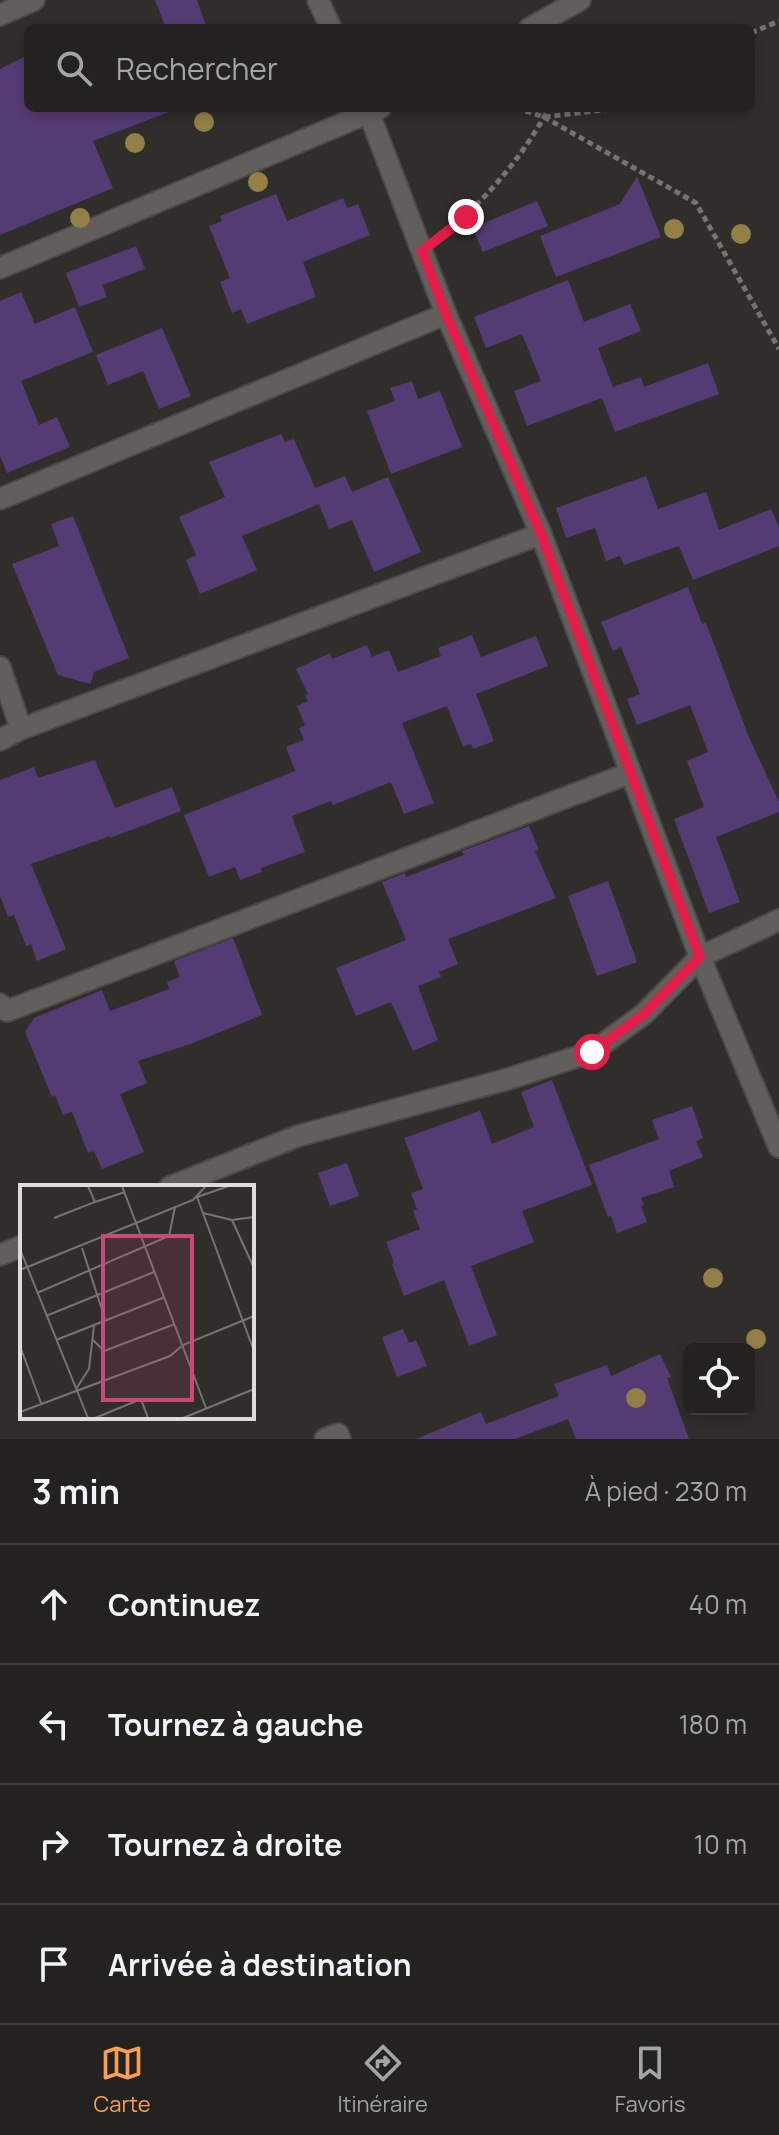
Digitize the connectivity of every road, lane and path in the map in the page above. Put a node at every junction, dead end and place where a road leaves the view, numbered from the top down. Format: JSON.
{"nodes":[{"id":1,"x":34,"y":0,"type":"edge"},
{"id":2,"x":318,"y":0,"type":"edge"},
{"id":3,"x":580,"y":0,"type":"edge"},
{"id":4,"x":0,"y":15,"type":"edge"},
{"id":5,"x":779,"y":21,"type":"edge"},
{"id":6,"x":329,"y":24,"type":"edge"},
{"id":7,"x":537,"y":24,"type":"edge"},
{"id":8,"x":755,"y":31,"type":"edge"},
{"id":9,"x":367,"y":112,"type":"edge"},
{"id":10,"x":373,"y":112,"type":"edge"},
{"id":11,"x":528,"y":112,"type":"edge"},
{"id":12,"x":547,"y":112,"type":"edge"},
{"id":13,"x":586,"y":112,"type":"edge"},
{"id":14,"x":544,"y":117,"type":"junction"},
{"id":15,"x":422,"y":251,"type":"junction"},
{"id":16,"x":0,"y":268,"type":"edge"},
{"id":17,"x":446,"y":314,"type":"junction"},
{"id":18,"x":779,"y":349,"type":"edge"},
{"id":19,"x":0,"y":499,"type":"edge"},
{"id":20,"x":541,"y":534,"type":"junction"},
{"id":21,"x":0,"y":667,"type":"edge"},
{"id":22,"x":21,"y":729,"type":"junction"},
{"id":23,"x":0,"y":740,"type":"edge"},
{"id":24,"x":630,"y":773,"type":"junction"},
{"id":25,"x":779,"y":920,"type":"edge"},
{"id":26,"x":700,"y":957,"type":"junction"},
{"id":27,"x":0,"y":1004,"type":"edge"},
{"id":28,"x":779,"y":1147,"type":"edge"},
{"id":29,"x":175,"y":1185,"type":"edge"},
{"id":30,"x":20,"y":1247,"type":"edge"},
{"id":31,"x":0,"y":1255,"type":"edge"},
{"id":32,"x":325,"y":1439,"type":"edge"},
{"id":33,"x":340,"y":1439,"type":"edge"}],
"edges":[{"from":1,"to":4,"type":"street"},
{"from":2,"to":6,"type":"street"},
{"from":3,"to":7,"type":"street"},
{"from":5,"to":8,"type":"path"},
{"from":9,"to":16,"type":"street"},
{"from":10,"to":15,"type":"street"},
{"from":11,"to":14,"type":"path"},
{"from":12,"to":14,"type":"path"},
{"from":13,"to":14,"type":"path"},
{"from":14,"to":15,"type":"path"},
{"from":14,"to":18,"type":"path"},
{"from":15,"to":17,"type":"street"},
{"from":17,"to":19,"type":"street"},
{"from":17,"to":20,"type":"street"},
{"from":20,"to":22,"type":"street"},
{"from":20,"to":24,"type":"street"},
{"from":21,"to":22,"type":"street"},
{"from":22,"to":23,"type":"street"},
{"from":24,"to":26,"type":"street"},
{"from":24,"to":27,"type":"street"},
{"from":25,"to":26,"type":"street"},
{"from":26,"to":28,"type":"street"},
{"from":26,"to":29,"type":"street"},
{"from":30,"to":31,"type":"street"},
{"from":32,"to":33,"type":"street"}]}
